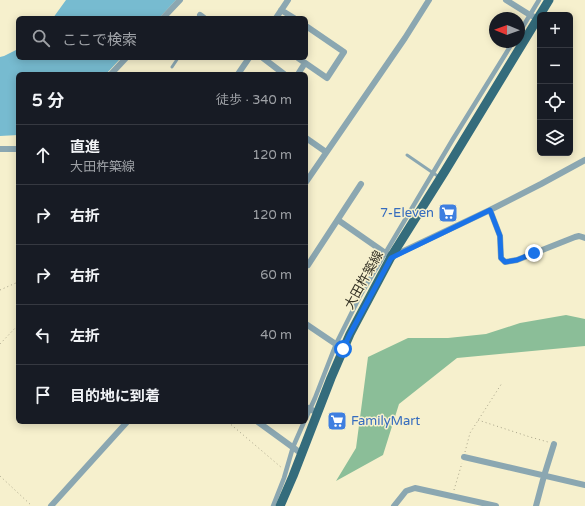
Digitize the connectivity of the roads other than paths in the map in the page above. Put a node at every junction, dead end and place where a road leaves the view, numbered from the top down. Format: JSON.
{"nodes":[{"id":1,"x":180,"y":0,"type":"edge"},
{"id":2,"x":288,"y":0,"type":"edge"},
{"id":3,"x":429,"y":0,"type":"edge"},
{"id":4,"x":506,"y":0,"type":"edge"},
{"id":5,"x":539,"y":0,"type":"edge"},
{"id":6,"x":549,"y":0,"type":"edge"},
{"id":7,"x":282,"y":10,"type":"junction"},
{"id":8,"x":165,"y":16,"type":"edge"},
{"id":9,"x":278,"y":16,"type":"edge"},
{"id":10,"x":291,"y":16,"type":"edge"},
{"id":11,"x":534,"y":16,"type":"junction"},
{"id":12,"x":525,"y":26,"type":"edge"},
{"id":13,"x":308,"y":27,"type":"edge"},
{"id":14,"x":510,"y":48,"type":"edge"},
{"id":15,"x":124,"y":60,"type":"edge"},
{"id":16,"x":177,"y":60,"type":"edge"},
{"id":17,"x":248,"y":60,"type":"edge"},
{"id":18,"x":266,"y":60,"type":"edge"},
{"id":19,"x":301,"y":60,"type":"edge"},
{"id":20,"x":305,"y":63,"type":"junction"},
{"id":21,"x":172,"y":67,"type":"dead end"},
{"id":22,"x":113,"y":72,"type":"edge"},
{"id":23,"x":239,"y":72,"type":"edge"},
{"id":24,"x":281,"y":72,"type":"edge"},
{"id":25,"x":299,"y":72,"type":"edge"},
{"id":26,"x":308,"y":139,"type":"edge"},
{"id":27,"x":0,"y":149,"type":"edge"},
{"id":28,"x":16,"y":149,"type":"edge"},
{"id":29,"x":326,"y":152,"type":"junction"},
{"id":30,"x":406,"y":155,"type":"dead end"},
{"id":31,"x":585,"y":160,"type":"edge"},
{"id":32,"x":437,"y":176,"type":"junction"},
{"id":33,"x":308,"y":179,"type":"edge"},
{"id":34,"x":361,"y":184,"type":"dead end"},
{"id":35,"x":490,"y":210,"type":"junction"},
{"id":36,"x":338,"y":220,"type":"junction"},
{"id":37,"x":585,"y":238,"type":"edge"},
{"id":38,"x":388,"y":256,"type":"junction"},
{"id":39,"x":308,"y":265,"type":"dead end"},
{"id":40,"x":308,"y":325,"type":"edge"},
{"id":41,"x":339,"y":346,"type":"junction"},
{"id":42,"x":311,"y":410,"type":"edge"},
{"id":43,"x":125,"y":424,"type":"edge"},
{"id":44,"x":261,"y":424,"type":"edge"},
{"id":45,"x":303,"y":424,"type":"edge"},
{"id":46,"x":554,"y":444,"type":"road end"},
{"id":47,"x":293,"y":448,"type":"junction"},
{"id":48,"x":302,"y":454,"type":"junction"},
{"id":49,"x":464,"y":457,"type":"road end"},
{"id":50,"x":544,"y":476,"type":"junction"},
{"id":51,"x":585,"y":485,"type":"edge"},
{"id":52,"x":51,"y":506,"type":"edge"},
{"id":53,"x":273,"y":506,"type":"edge"},
{"id":54,"x":280,"y":506,"type":"edge"},
{"id":55,"x":394,"y":506,"type":"edge"},
{"id":56,"x":496,"y":506,"type":"edge"},
{"id":57,"x":536,"y":506,"type":"edge"}],
"edges":[{"from":1,"to":8,"type":"street"},
{"from":2,"to":7,"type":"street"},
{"from":3,"to":29,"type":"street"},
{"from":4,"to":11,"type":"street"},
{"from":5,"to":11,"type":"street"},
{"from":6,"to":11,"type":"main road","name":"大田杵築線"},
{"from":7,"to":9,"type":"street"},
{"from":7,"to":10,"type":"street"},
{"from":11,"to":12,"type":"street"},
{"from":11,"to":32,"type":"main road","name":"大田杵築線"},
{"from":13,"to":20,"type":"street"},
{"from":14,"to":32,"type":"street"},
{"from":15,"to":22,"type":"street"},
{"from":16,"to":21,"type":"lane"},
{"from":17,"to":23,"type":"street"},
{"from":18,"to":24,"type":"street"},
{"from":19,"to":20,"type":"street"},
{"from":20,"to":25,"type":"street"},
{"from":26,"to":29,"type":"street"},
{"from":27,"to":28,"type":"street"},
{"from":29,"to":33,"type":"street"},
{"from":30,"to":32,"type":"lane"},
{"from":31,"to":35,"type":"street"},
{"from":32,"to":38,"type":"main road","name":"大田杵築線"},
{"from":34,"to":36,"type":"street"},
{"from":35,"to":37,"type":"street"},
{"from":35,"to":38,"type":"street"},
{"from":36,"to":38,"type":"street"},
{"from":36,"to":39,"type":"street"},
{"from":38,"to":41,"type":"main road","name":"大田杵築線"},
{"from":40,"to":41,"type":"street"},
{"from":41,"to":42,"type":"main road","name":"大田杵築線"},
{"from":42,"to":48,"type":"main road","name":"大田杵築線"},
{"from":43,"to":52,"type":"street"},
{"from":44,"to":47,"type":"street"},
{"from":45,"to":47,"type":"street"},
{"from":46,"to":50,"type":"street"},
{"from":47,"to":48,"type":"street"},
{"from":47,"to":53,"type":"street"},
{"from":48,"to":54,"type":"main road","name":"大田杵築線"},
{"from":49,"to":50,"type":"street"},
{"from":50,"to":51,"type":"street"},
{"from":50,"to":57,"type":"street"},
{"from":55,"to":56,"type":"street"}]}
